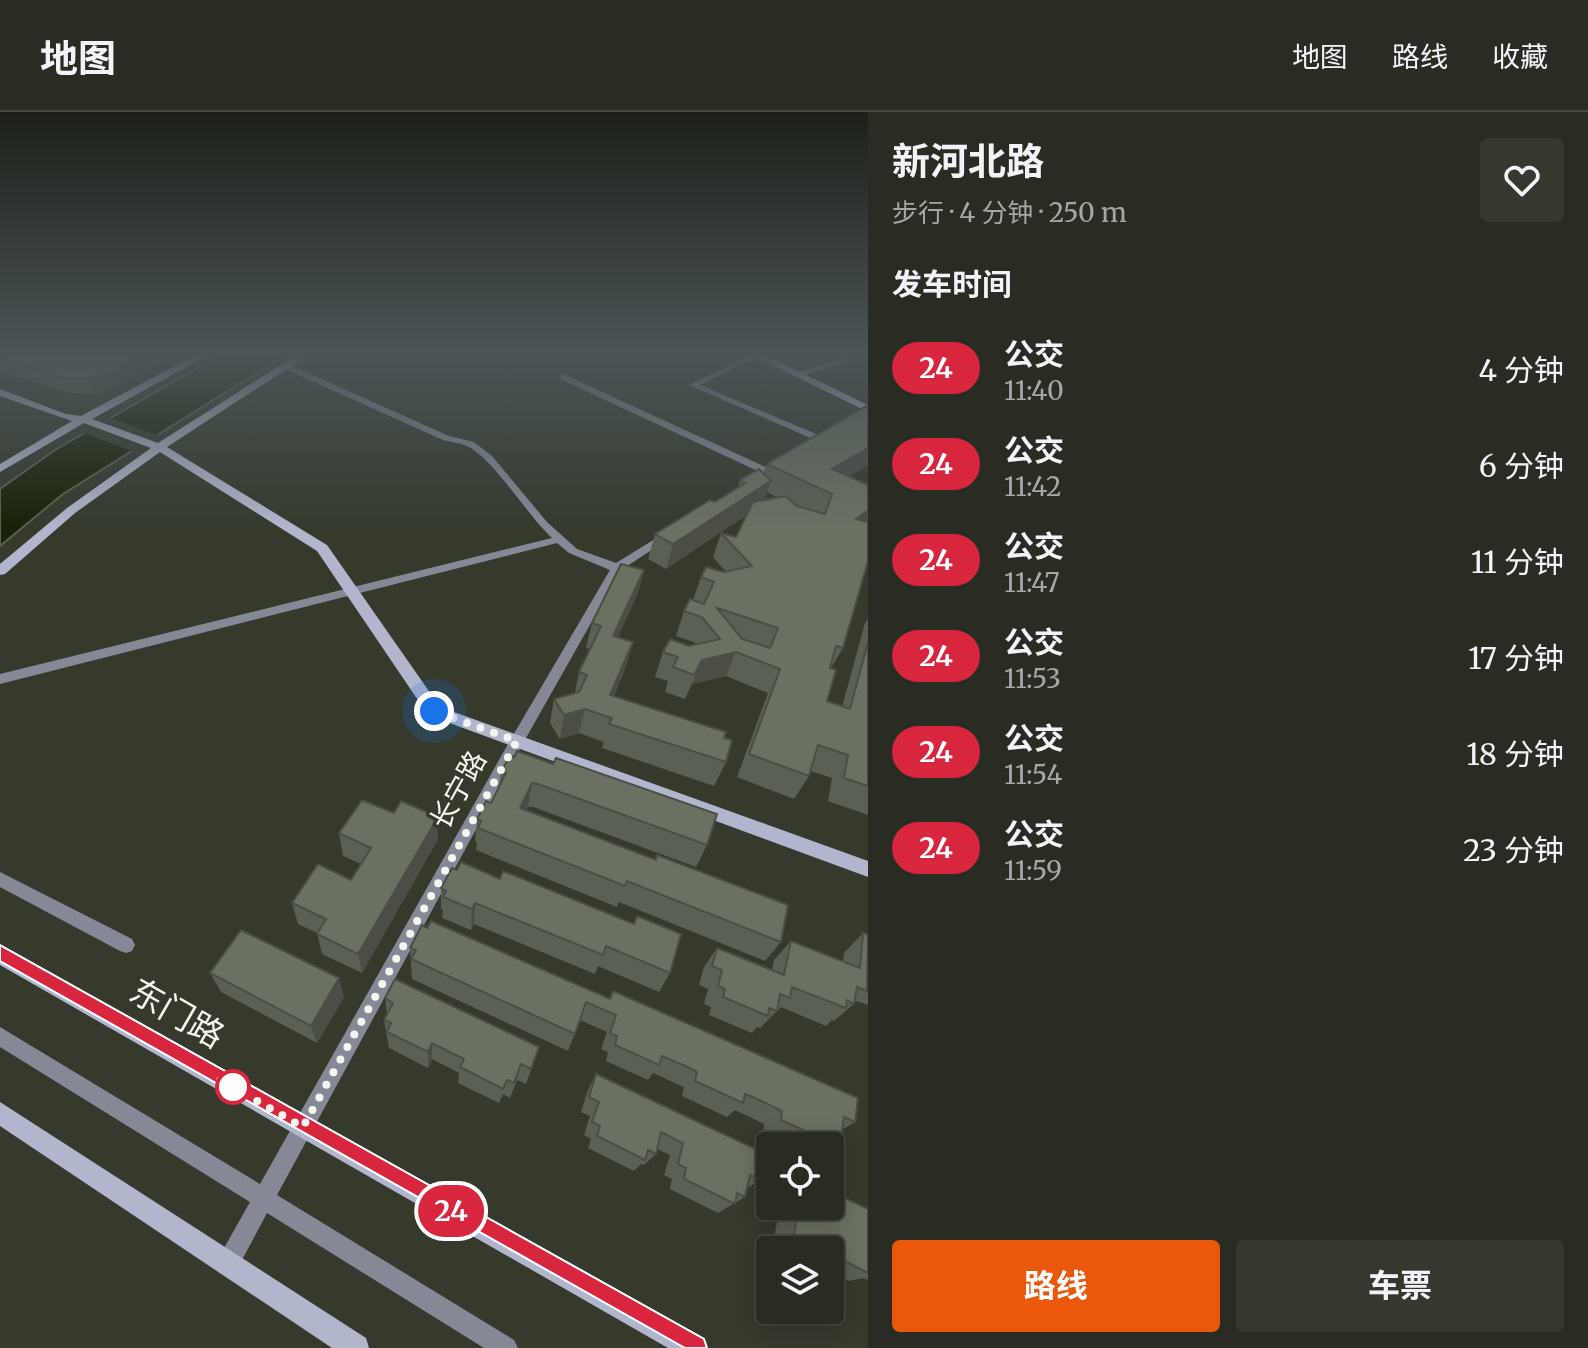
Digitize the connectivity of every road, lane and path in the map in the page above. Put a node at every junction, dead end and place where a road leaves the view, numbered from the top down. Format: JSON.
{"nodes":[{"id":1,"x":50,"y":412,"type":"edge"},
{"id":2,"x":72,"y":412,"type":"edge"},
{"id":3,"x":108,"y":412,"type":"edge"},
{"id":4,"x":208,"y":412,"type":"edge"},
{"id":5,"x":388,"y":412,"type":"edge"},
{"id":6,"x":632,"y":412,"type":"edge"},
{"id":7,"x":755,"y":412,"type":"edge"},
{"id":8,"x":87,"y":424,"type":"junction"},
{"id":9,"x":817,"y":438,"type":"edge"},
{"id":10,"x":149,"y":446,"type":"junction"},
{"id":11,"x":779,"y":463,"type":"edge"},
{"id":12,"x":0,"y":469,"type":"edge"},
{"id":13,"x":679,"y":528,"type":"edge"},
{"id":14,"x":559,"y":539,"type":"junction"},
{"id":15,"x":617,"y":568,"type":"junction"},
{"id":16,"x":0,"y":571,"type":"edge"},
{"id":17,"x":352,"y":591,"type":"junction"},
{"id":18,"x":0,"y":679,"type":"edge"},
{"id":19,"x":517,"y":741,"type":"junction"},
{"id":20,"x":868,"y":869,"type":"edge"},
{"id":21,"x":0,"y":879,"type":"edge"},
{"id":22,"x":126,"y":945,"type":"dead end"},
{"id":23,"x":0,"y":954,"type":"edge"},
{"id":24,"x":0,"y":1036,"type":"edge"},
{"id":25,"x":0,"y":1113,"type":"edge"},
{"id":26,"x":303,"y":1127,"type":"junction"},
{"id":27,"x":262,"y":1199,"type":"junction"},
{"id":28,"x":227,"y":1265,"type":"junction"},
{"id":29,"x":356,"y":1348,"type":"edge"},
{"id":30,"x":506,"y":1348,"type":"edge"},
{"id":31,"x":694,"y":1348,"type":"edge"}],
"edges":[{"from":1,"to":8,"type":"street"},
{"from":2,"to":8,"type":"street"},
{"from":3,"to":8,"type":"street"},
{"from":4,"to":10,"type":"street"},
{"from":5,"to":14,"type":"street"},
{"from":6,"to":11,"type":"street"},
{"from":7,"to":9,"type":"street"},
{"from":8,"to":10,"type":"street"},
{"from":8,"to":12,"type":"street"},
{"from":10,"to":16,"type":"street"},
{"from":10,"to":17,"type":"street"},
{"from":13,"to":15,"type":"street","name":"长宁路"},
{"from":14,"to":15,"type":"street"},
{"from":14,"to":17,"type":"street"},
{"from":15,"to":19,"type":"street","name":"长宁路"},
{"from":17,"to":18,"type":"street"},
{"from":17,"to":19,"type":"street"},
{"from":19,"to":20,"type":"street"},
{"from":19,"to":26,"type":"street","name":"长宁路"},
{"from":21,"to":22,"type":"street"},
{"from":23,"to":26,"type":"street","name":"东门路"},
{"from":24,"to":27,"type":"street"},
{"from":25,"to":28,"type":"street"},
{"from":26,"to":27,"type":"street","name":"长宁路"},
{"from":26,"to":31,"type":"street","name":"东门路"},
{"from":27,"to":28,"type":"street","name":"长宁路"},
{"from":27,"to":30,"type":"street"},
{"from":28,"to":29,"type":"street"}]}
